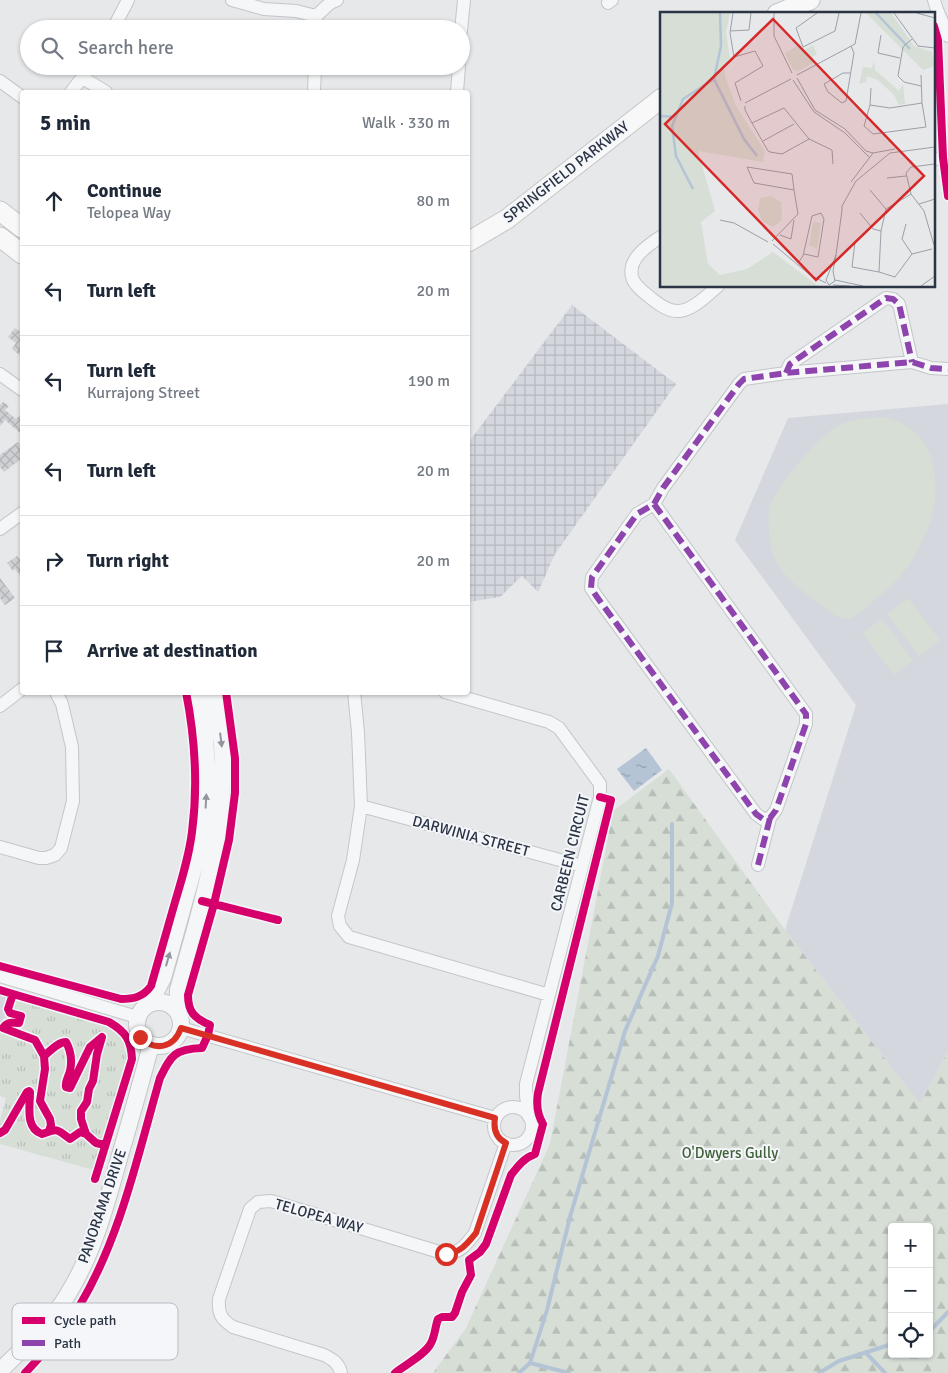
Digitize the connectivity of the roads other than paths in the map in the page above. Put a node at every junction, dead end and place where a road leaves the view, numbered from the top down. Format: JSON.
{"nodes":[{"id":1,"x":128,"y":0,"type":"edge"},
{"id":2,"x":232,"y":0,"type":"edge"},
{"id":3,"x":337,"y":0,"type":"edge"},
{"id":4,"x":464,"y":0,"type":"edge"},
{"id":5,"x":787,"y":0,"type":"edge"},
{"id":6,"x":810,"y":0,"type":"edge"},
{"id":7,"x":933,"y":3,"type":"edge"},
{"id":8,"x":772,"y":12,"type":"edge"},
{"id":9,"x":782,"y":12,"type":"edge"},
{"id":10,"x":118,"y":20,"type":"edge"},
{"id":11,"x":312,"y":20,"type":"edge"},
{"id":12,"x":317,"y":20,"type":"edge"},
{"id":13,"x":462,"y":20,"type":"edge"},
{"id":14,"x":948,"y":36,"type":"edge"},
{"id":15,"x":84,"y":75,"type":"edge"},
{"id":16,"x":315,"y":75,"type":"edge"},
{"id":17,"x":458,"y":75,"type":"edge"},
{"id":18,"x":82,"y":78,"type":"junction"},
{"id":19,"x":0,"y":81,"type":"edge"},
{"id":20,"x":73,"y":90,"type":"edge"},
{"id":21,"x":103,"y":90,"type":"edge"},
{"id":22,"x":314,"y":90,"type":"edge"},
{"id":23,"x":457,"y":90,"type":"edge"},
{"id":24,"x":20,"y":96,"type":"edge"},
{"id":25,"x":660,"y":100,"type":"edge"},
{"id":26,"x":0,"y":211,"type":"edge"},
{"id":27,"x":20,"y":226,"type":"edge"},
{"id":28,"x":0,"y":237,"type":"edge"},
{"id":29,"x":660,"y":237,"type":"edge"},
{"id":30,"x":470,"y":241,"type":"edge"},
{"id":31,"x":20,"y":252,"type":"edge"},
{"id":32,"x":715,"y":288,"type":"edge"},
{"id":33,"x":912,"y":362,"type":"junction"},
{"id":34,"x":948,"y":369,"type":"edge"},
{"id":35,"x":786,"y":373,"type":"junction"},
{"id":36,"x":0,"y":374,"type":"edge"},
{"id":37,"x":20,"y":389,"type":"edge"},
{"id":38,"x":654,"y":504,"type":"junction"},
{"id":39,"x":20,"y":515,"type":"edge"},
{"id":40,"x":0,"y":530,"type":"edge"},
{"id":41,"x":20,"y":691,"type":"edge"},
{"id":42,"x":58,"y":695,"type":"edge"},
{"id":43,"x":197,"y":695,"type":"edge"},
{"id":44,"x":213,"y":695,"type":"edge"},
{"id":45,"x":354,"y":695,"type":"edge"},
{"id":46,"x":455,"y":695,"type":"edge"},
{"id":47,"x":0,"y":706,"type":"edge"},
{"id":48,"x":361,"y":806,"type":"junction"},
{"id":49,"x":770,"y":818,"type":"junction"},
{"id":50,"x":0,"y":847,"type":"edge"},
{"id":51,"x":758,"y":865,"type":"dead end"},
{"id":52,"x":582,"y":866,"type":"junction"},
{"id":53,"x":0,"y":976,"type":"edge"},
{"id":54,"x":549,"y":996,"type":"junction"},
{"id":55,"x":150,"y":1003,"type":"junction"},
{"id":56,"x":177,"y":1011,"type":"junction"},
{"id":57,"x":137,"y":1017,"type":"junction"},
{"id":58,"x":181,"y":1028,"type":"junction"},
{"id":59,"x":151,"y":1045,"type":"junction"},
{"id":60,"x":526,"y":1084,"type":"junction"},
{"id":61,"x":508,"y":1107,"type":"junction"},
{"id":62,"x":529,"y":1117,"type":"junction"},
{"id":63,"x":495,"y":1118,"type":"junction"},
{"id":64,"x":506,"y":1143,"type":"junction"},
{"id":65,"x":61,"y":1303,"type":"edge"},
{"id":66,"x":12,"y":1358,"type":"edge"},
{"id":67,"x":0,"y":1371,"type":"edge"},
{"id":68,"x":341,"y":1373,"type":"edge"}],
"edges":[{"from":1,"to":10,"type":"street"},
{"from":2,"to":11,"type":"street"},
{"from":3,"to":12,"type":"street"},
{"from":4,"to":13,"type":"street"},
{"from":5,"to":8,"type":"main road"},
{"from":6,"to":9,"type":"main road"},
{"from":7,"to":14,"type":"street"},
{"from":15,"to":18,"type":"street"},
{"from":16,"to":22,"type":"street"},
{"from":17,"to":23,"type":"street"},
{"from":18,"to":20,"type":"street"},
{"from":18,"to":21,"type":"street"},
{"from":19,"to":24,"type":"street"},
{"from":25,"to":30,"type":"main road","name":"SPRINGFIELD PARKWAY"},
{"from":26,"to":27,"type":"main road"},
{"from":28,"to":31,"type":"main road"},
{"from":29,"to":32,"type":"street"},
{"from":33,"to":34,"type":"street"},
{"from":33,"to":35,"type":"street"},
{"from":33,"to":35,"type":"street"},
{"from":35,"to":38,"type":"street"},
{"from":36,"to":37,"type":"street"},
{"from":38,"to":49,"type":"street"},
{"from":38,"to":49,"type":"street"},
{"from":39,"to":40,"type":"street"},
{"from":41,"to":47,"type":"street"},
{"from":42,"to":50,"type":"street"},
{"from":55,"to":43,"type":"street","one_way":true},
{"from":44,"to":56,"type":"street","one_way":true},
{"from":45,"to":48,"type":"street"},
{"from":46,"to":52,"type":"street","name":"CARBEEN CIRCUIT"},
{"from":48,"to":52,"type":"street","name":"DARWINIA STREET"},
{"from":48,"to":54,"type":"street"},
{"from":49,"to":51,"type":"street"},
{"from":52,"to":54,"type":"street","name":"CARBEEN CIRCUIT"},
{"from":53,"to":57,"type":"street"},
{"from":54,"to":60,"type":"street","name":"CARBEEN CIRCUIT"},
{"from":55,"to":56,"type":"street"},
{"from":55,"to":57,"type":"street"},
{"from":56,"to":58,"type":"street"},
{"from":57,"to":59,"type":"street"},
{"from":58,"to":59,"type":"street"},
{"from":58,"to":63,"type":"street"},
{"from":59,"to":65,"type":"street","name":"PANORAMA DRIVE"},
{"from":60,"to":61,"type":"street","name":"CARBEEN CIRCUIT"},
{"from":60,"to":62,"type":"street","name":"CARBEEN CIRCUIT"},
{"from":61,"to":62,"type":"street"},
{"from":61,"to":63,"type":"street"},
{"from":62,"to":64,"type":"street"},
{"from":63,"to":64,"type":"street"},
{"from":64,"to":68,"type":"street","name":"TELOPEA WAY"},
{"from":66,"to":67,"type":"street","name":"PANORAMA DRIVE"}]}
